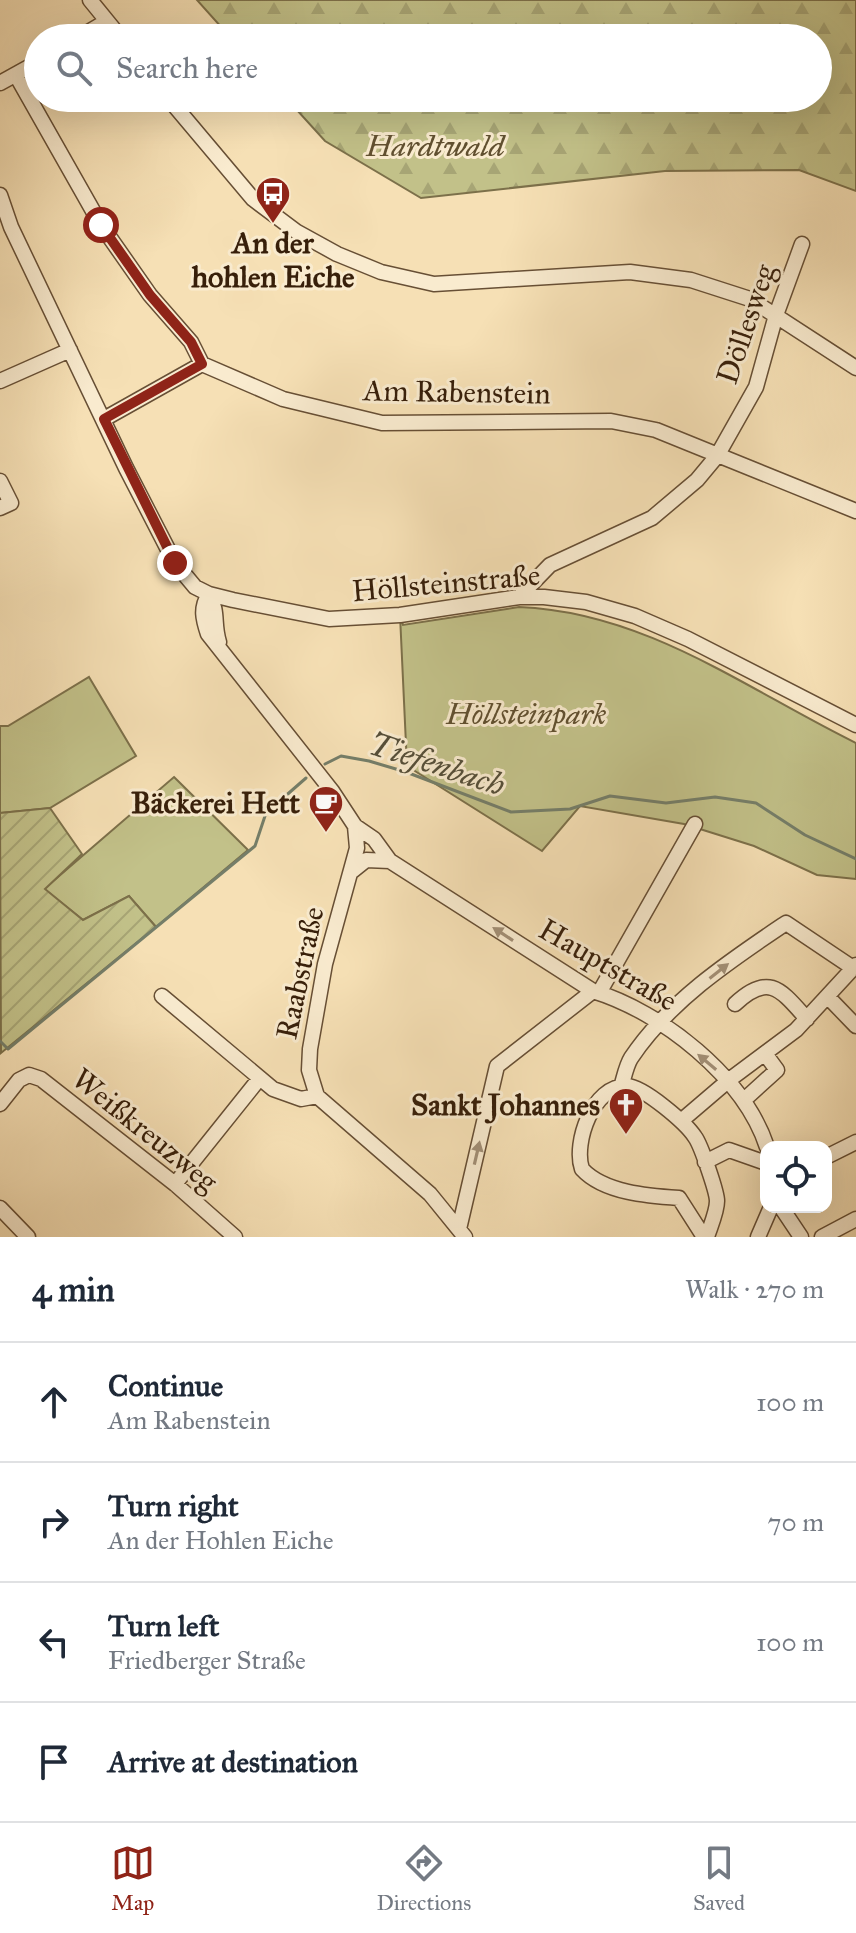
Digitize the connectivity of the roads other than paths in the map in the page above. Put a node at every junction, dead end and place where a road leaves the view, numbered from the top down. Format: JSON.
{"nodes":[{"id":1,"x":90,"y":0,"type":"edge"},
{"id":2,"x":107,"y":21,"type":"junction"},
{"id":3,"x":102,"y":24,"type":"edge"},
{"id":4,"x":109,"y":24,"type":"edge"},
{"id":5,"x":24,"y":70,"type":"edge"},
{"id":6,"x":16,"y":75,"type":"junction"},
{"id":7,"x":0,"y":83,"type":"edge"},
{"id":8,"x":24,"y":89,"type":"edge"},
{"id":9,"x":37,"y":112,"type":"edge"},
{"id":10,"x":180,"y":112,"type":"edge"},
{"id":11,"x":0,"y":195,"type":"edge"},
{"id":12,"x":802,"y":244,"type":"dead end"},
{"id":13,"x":776,"y":315,"type":"junction"},
{"id":14,"x":70,"y":350,"type":"junction"},
{"id":15,"x":202,"y":364,"type":"junction"},
{"id":16,"x":856,"y":368,"type":"edge"},
{"id":17,"x":0,"y":381,"type":"edge"},
{"id":18,"x":104,"y":419,"type":"junction"},
{"id":19,"x":717,"y":456,"type":"junction"},
{"id":20,"x":0,"y":481,"type":"edge"},
{"id":21,"x":0,"y":508,"type":"edge"},
{"id":22,"x":856,"y":511,"type":"edge"},
{"id":23,"x":209,"y":594,"type":"junction"},
{"id":24,"x":519,"y":597,"type":"junction"},
{"id":25,"x":856,"y":725,"type":"edge"},
{"id":26,"x":695,"y":824,"type":"dead end"},
{"id":27,"x":355,"y":826,"type":"junction"},
{"id":28,"x":390,"y":861,"type":"junction"},
{"id":29,"x":351,"y":872,"type":"junction"},
{"id":30,"x":855,"y":966,"type":"edge"},
{"id":31,"x":596,"y":992,"type":"junction"},
{"id":32,"x":162,"y":996,"type":"dead end"},
{"id":33,"x":828,"y":997,"type":"junction"},
{"id":34,"x":735,"y":1004,"type":"dead end"},
{"id":35,"x":807,"y":1019,"type":"junction"},
{"id":36,"x":660,"y":1022,"type":"junction"},
{"id":37,"x":856,"y":1026,"type":"edge"},
{"id":38,"x":766,"y":1055,"type":"junction"},
{"id":39,"x":259,"y":1079,"type":"junction"},
{"id":40,"x":729,"y":1080,"type":"junction"},
{"id":41,"x":621,"y":1087,"type":"junction"},
{"id":42,"x":317,"y":1096,"type":"junction"},
{"id":43,"x":744,"y":1100,"type":"junction"},
{"id":44,"x":0,"y":1104,"type":"edge"},
{"id":45,"x":681,"y":1121,"type":"junction"},
{"id":46,"x":764,"y":1141,"type":"edge"},
{"id":47,"x":856,"y":1142,"type":"edge"},
{"id":48,"x":832,"y":1154,"type":"edge"},
{"id":49,"x":760,"y":1161,"type":"edge"},
{"id":50,"x":705,"y":1162,"type":"junction"},
{"id":51,"x":175,"y":1184,"type":"junction"},
{"id":52,"x":0,"y":1208,"type":"edge"},
{"id":53,"x":768,"y":1213,"type":"edge"},
{"id":54,"x":785,"y":1213,"type":"edge"},
{"id":55,"x":856,"y":1219,"type":"edge"},
{"id":56,"x":462,"y":1233,"type":"edge"},
{"id":57,"x":28,"y":1237,"type":"edge"},
{"id":58,"x":235,"y":1237,"type":"edge"},
{"id":59,"x":706,"y":1237,"type":"edge"},
{"id":60,"x":758,"y":1237,"type":"edge"},
{"id":61,"x":801,"y":1237,"type":"edge"},
{"id":62,"x":822,"y":1237,"type":"edge"}],
"edges":[{"from":1,"to":2,"type":"street"},
{"from":2,"to":3,"type":"street"},
{"from":2,"to":4,"type":"street"},
{"from":5,"to":6,"type":"street"},
{"from":6,"to":7,"type":"street"},
{"from":6,"to":8,"type":"street"},
{"from":9,"to":15,"type":"street"},
{"from":10,"to":13,"type":"street"},
{"from":11,"to":14,"type":"street"},
{"from":12,"to":13,"type":"street","name":"Döllesweg"},
{"from":13,"to":16,"type":"street"},
{"from":13,"to":19,"type":"street","name":"Döllesweg"},
{"from":14,"to":17,"type":"street"},
{"from":14,"to":18,"type":"street"},
{"from":15,"to":18,"type":"street"},
{"from":15,"to":19,"type":"street","name":"Am Rabenstein"},
{"from":18,"to":23,"type":"street"},
{"from":19,"to":22,"type":"street","name":"Am Rabenstein"},
{"from":19,"to":24,"type":"street","name":"Döllesweg"},
{"from":20,"to":21,"type":"street"},
{"from":23,"to":24,"type":"street","name":"Höllsteinstraße"},
{"from":23,"to":27,"type":"street"},
{"from":24,"to":25,"type":"street","name":"Höllsteinstraße"},
{"from":26,"to":31,"type":"street"},
{"from":27,"to":28,"type":"street","name":"Hauptstraße"},
{"from":27,"to":29,"type":"street","name":"Raabstraße"},
{"from":28,"to":29,"type":"street"},
{"from":31,"to":28,"type":"street","name":"Hauptstraße","one_way":true},
{"from":29,"to":42,"type":"street","name":"Raabstraße"},
{"from":30,"to":33,"type":"street"},
{"from":36,"to":30,"type":"street","one_way":true},
{"from":31,"to":36,"type":"street","name":"Hauptstraße"},
{"from":56,"to":31,"type":"street","one_way":true},
{"from":32,"to":39,"type":"street"},
{"from":33,"to":35,"type":"street"},
{"from":33,"to":37,"type":"street"},
{"from":34,"to":35,"type":"street"},
{"from":35,"to":38,"type":"street"},
{"from":40,"to":36,"type":"street","name":"Hauptstraße","one_way":true},
{"from":36,"to":41,"type":"street"},
{"from":38,"to":40,"type":"street"},
{"from":38,"to":43,"type":"street"},
{"from":39,"to":42,"type":"street"},
{"from":39,"to":51,"type":"street"},
{"from":40,"to":43,"type":"street","name":"Hauptstraße"},
{"from":40,"to":45,"type":"street"},
{"from":41,"to":45,"type":"street"},
{"from":41,"to":59,"type":"street"},
{"from":42,"to":56,"type":"street"},
{"from":43,"to":46,"type":"street","name":"Hauptstraße"},
{"from":44,"to":51,"type":"street","name":"Weißkreuzweg"},
{"from":45,"to":50,"type":"street"},
{"from":47,"to":48,"type":"street"},
{"from":49,"to":50,"type":"street"},
{"from":50,"to":59,"type":"street"},
{"from":51,"to":58,"type":"street","name":"Weißkreuzweg"},
{"from":52,"to":57,"type":"street"},
{"from":53,"to":60,"type":"street"},
{"from":54,"to":61,"type":"street"},
{"from":55,"to":62,"type":"street"}]}
